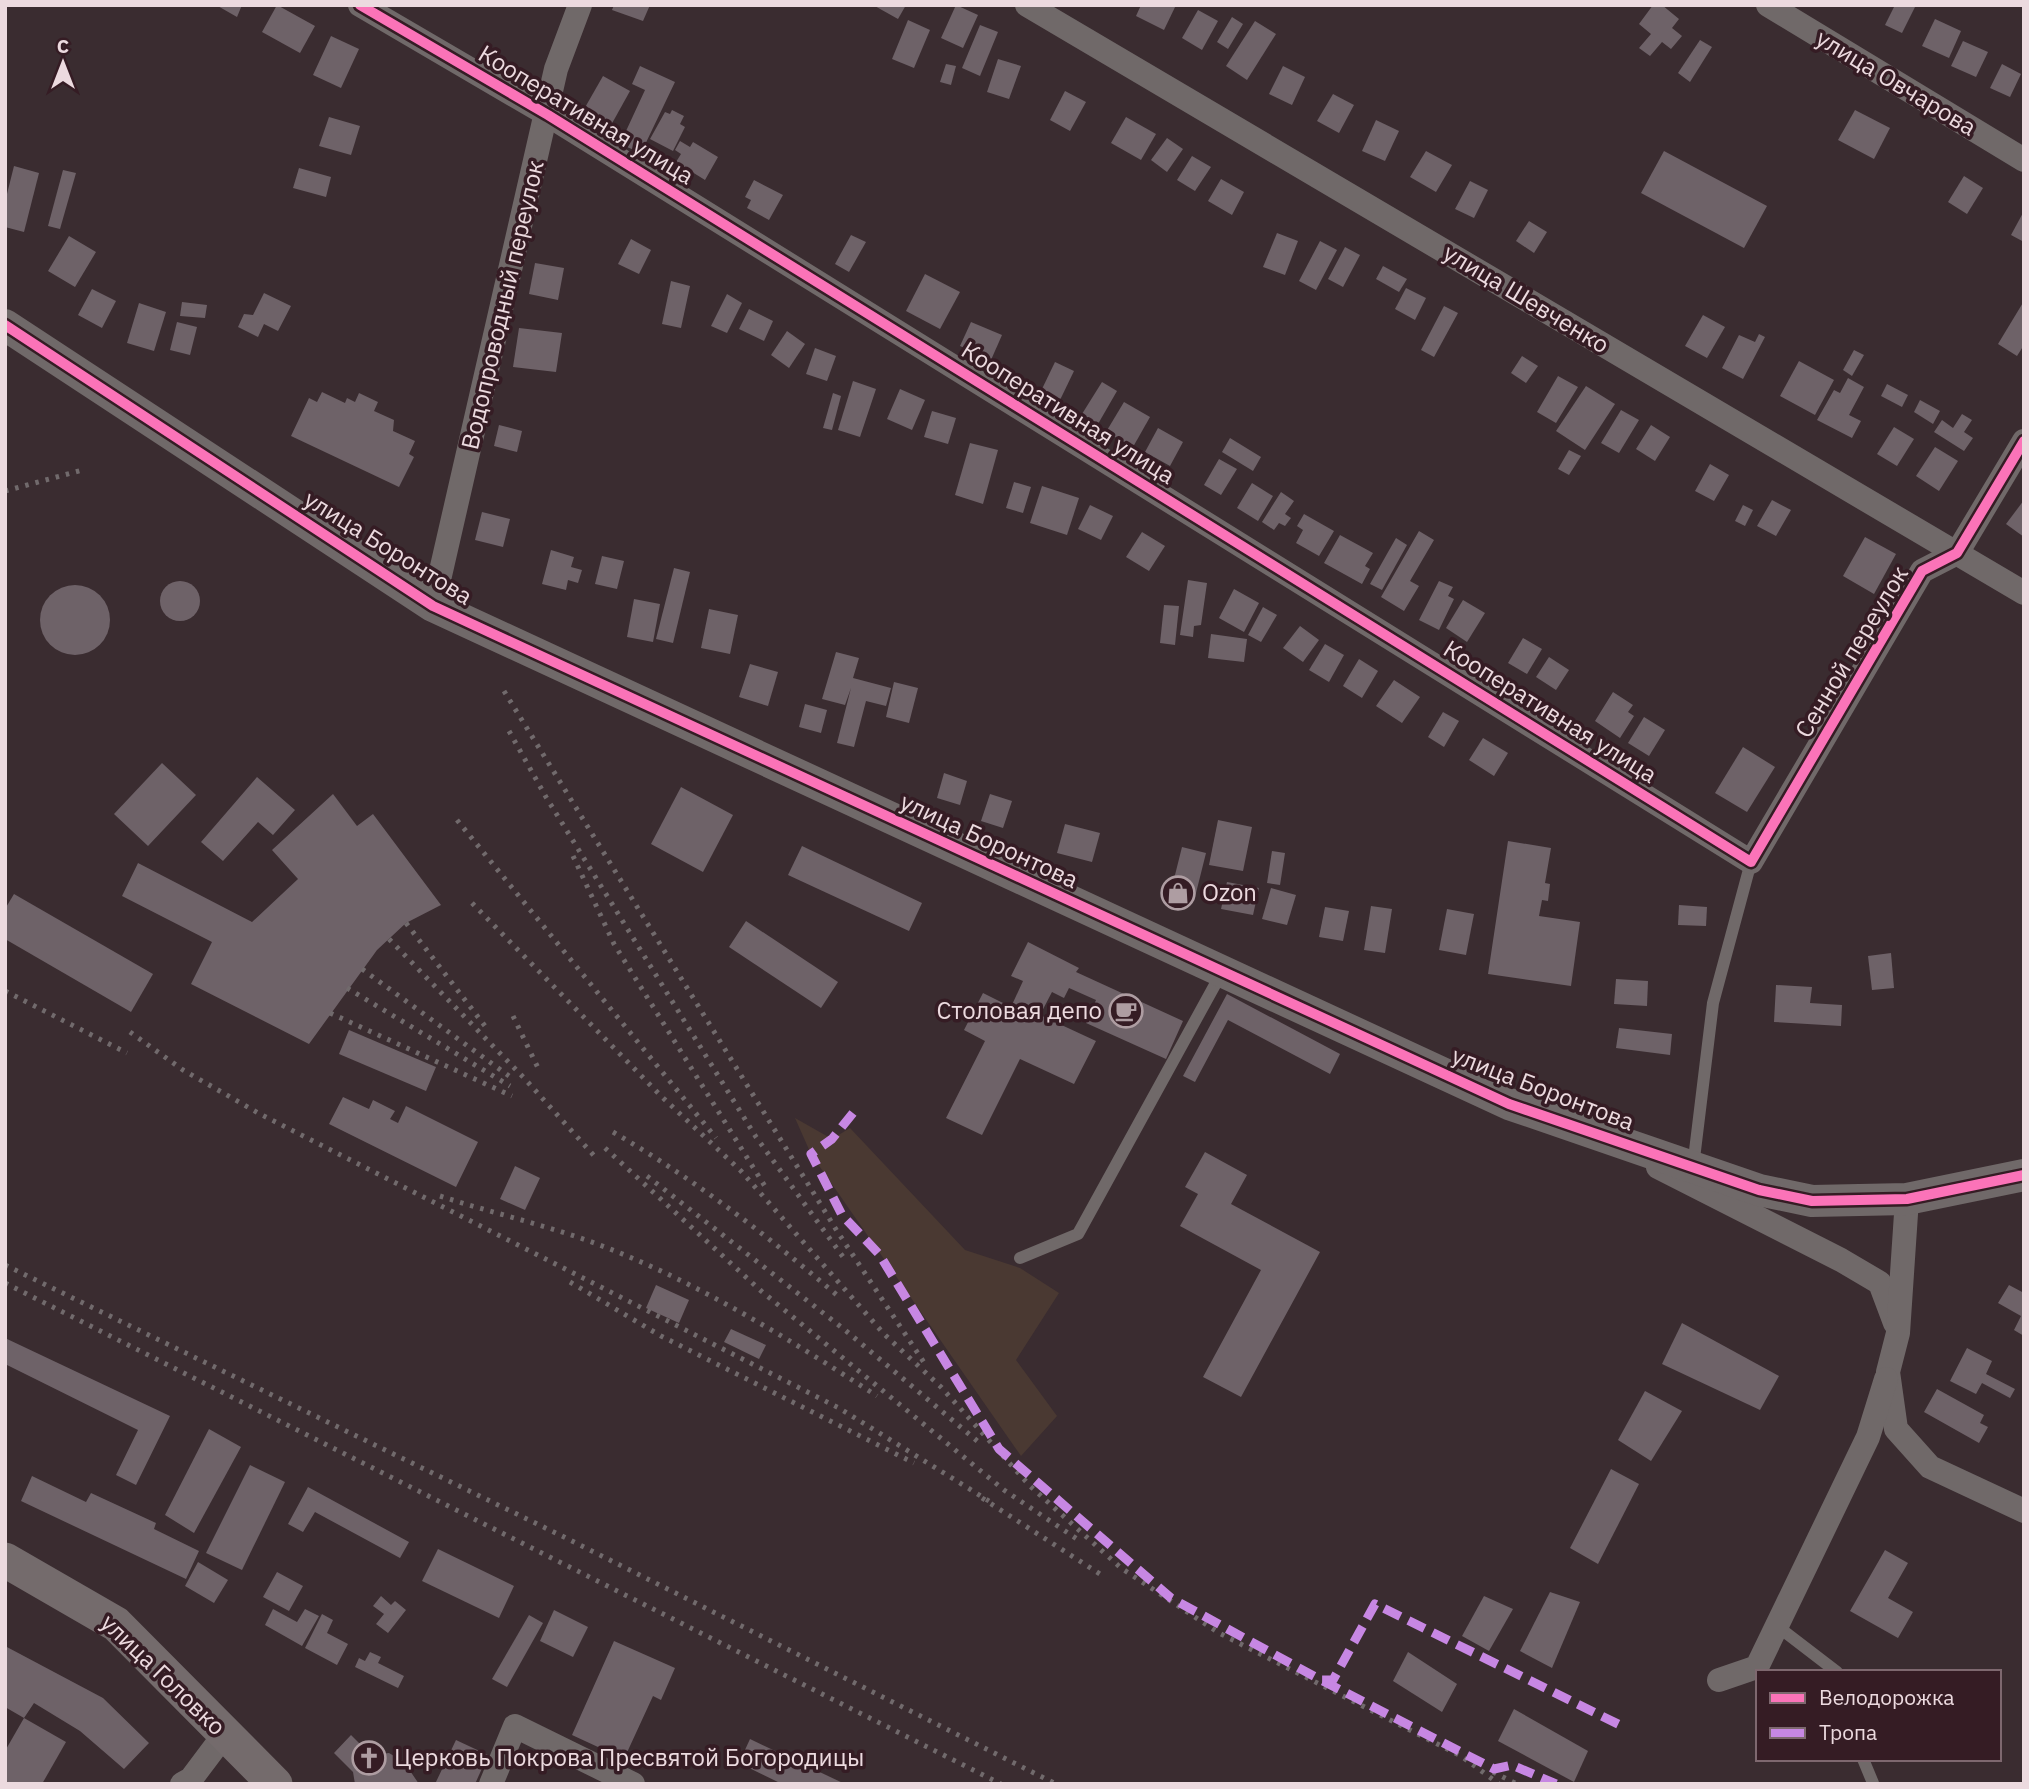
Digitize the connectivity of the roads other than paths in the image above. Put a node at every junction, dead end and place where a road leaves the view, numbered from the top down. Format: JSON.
{"nodes":[{"id":1,"x":360,"y":5,"type":"edge"},
{"id":2,"x":580,"y":5,"type":"edge"},
{"id":3,"x":1027,"y":5,"type":"edge"},
{"id":4,"x":1769,"y":5,"type":"edge"},
{"id":5,"x":548,"y":115,"type":"junction"},
{"id":6,"x":2024,"y":160,"type":"edge"},
{"id":7,"x":5,"y":325,"type":"edge"},
{"id":8,"x":2024,"y":441,"type":"edge"},
{"id":9,"x":1957,"y":553,"type":"junction"},
{"id":10,"x":2024,"y":593,"type":"edge"},
{"id":11,"x":433,"y":606,"type":"junction"},
{"id":12,"x":1751,"y":862,"type":"junction"},
{"id":13,"x":1222,"y":972,"type":"junction"},
{"id":14,"x":1596,"y":1133,"type":"junction"},
{"id":15,"x":1693,"y":1168,"type":"junction"},
{"id":16,"x":2024,"y":1175,"type":"edge"},
{"id":17,"x":1907,"y":1199,"type":"junction"},
{"id":18,"x":1020,"y":1258,"type":"dead end"},
{"id":19,"x":1898,"y":1333,"type":"junction"},
{"id":20,"x":1888,"y":1372,"type":"junction"},
{"id":21,"x":2024,"y":1511,"type":"edge"},
{"id":22,"x":5,"y":1560,"type":"edge"},
{"id":23,"x":1777,"y":1626,"type":"junction"},
{"id":24,"x":1834,"y":1670,"type":"edge"},
{"id":25,"x":1719,"y":1680,"type":"dead end"},
{"id":26,"x":224,"y":1735,"type":"junction"},
{"id":27,"x":1864,"y":1761,"type":"edge"},
{"id":28,"x":1873,"y":1783,"type":"edge"},
{"id":29,"x":182,"y":1784,"type":"edge"},
{"id":30,"x":275,"y":1784,"type":"edge"},
{"id":31,"x":491,"y":1784,"type":"edge"},
{"id":32,"x":633,"y":1784,"type":"edge"}],
"edges":[{"from":1,"to":5,"type":"street","name":"Кооперативная улица"},
{"from":2,"to":5,"type":"street","name":"Водопроводный переулок"},
{"from":3,"to":9,"type":"street","name":"улица Шевченко"},
{"from":4,"to":6,"type":"street","name":"улица Овчарова"},
{"from":5,"to":11,"type":"street","name":"Водопроводный переулок"},
{"from":5,"to":12,"type":"street","name":"Кооперативная улица"},
{"from":7,"to":11,"type":"street","name":"улица Боронтова"},
{"from":8,"to":9,"type":"street"},
{"from":9,"to":10,"type":"street","name":"улица Шевченко"},
{"from":9,"to":12,"type":"street","name":"Сенной переулок"},
{"from":11,"to":13,"type":"street","name":"улица Боронтова"},
{"from":12,"to":15,"type":"lane"},
{"from":13,"to":14,"type":"street","name":"улица Боронтова"},
{"from":13,"to":18,"type":"lane"},
{"from":14,"to":15,"type":"street","name":"улица Боронтова"},
{"from":14,"to":19,"type":"street"},
{"from":15,"to":17,"type":"street","name":"улица Боронтова"},
{"from":16,"to":17,"type":"street","name":"улица Боронтова"},
{"from":17,"to":19,"type":"street"},
{"from":19,"to":20,"type":"street"},
{"from":20,"to":21,"type":"street"},
{"from":20,"to":23,"type":"street"},
{"from":22,"to":26,"type":"main road","name":"улица Головко"},
{"from":23,"to":24,"type":"lane"},
{"from":23,"to":25,"type":"street"},
{"from":26,"to":29,"type":"street"},
{"from":26,"to":30,"type":"main road","name":"улица Головко"},
{"from":27,"to":28,"type":"lane"},
{"from":31,"to":32,"type":"street"}]}
